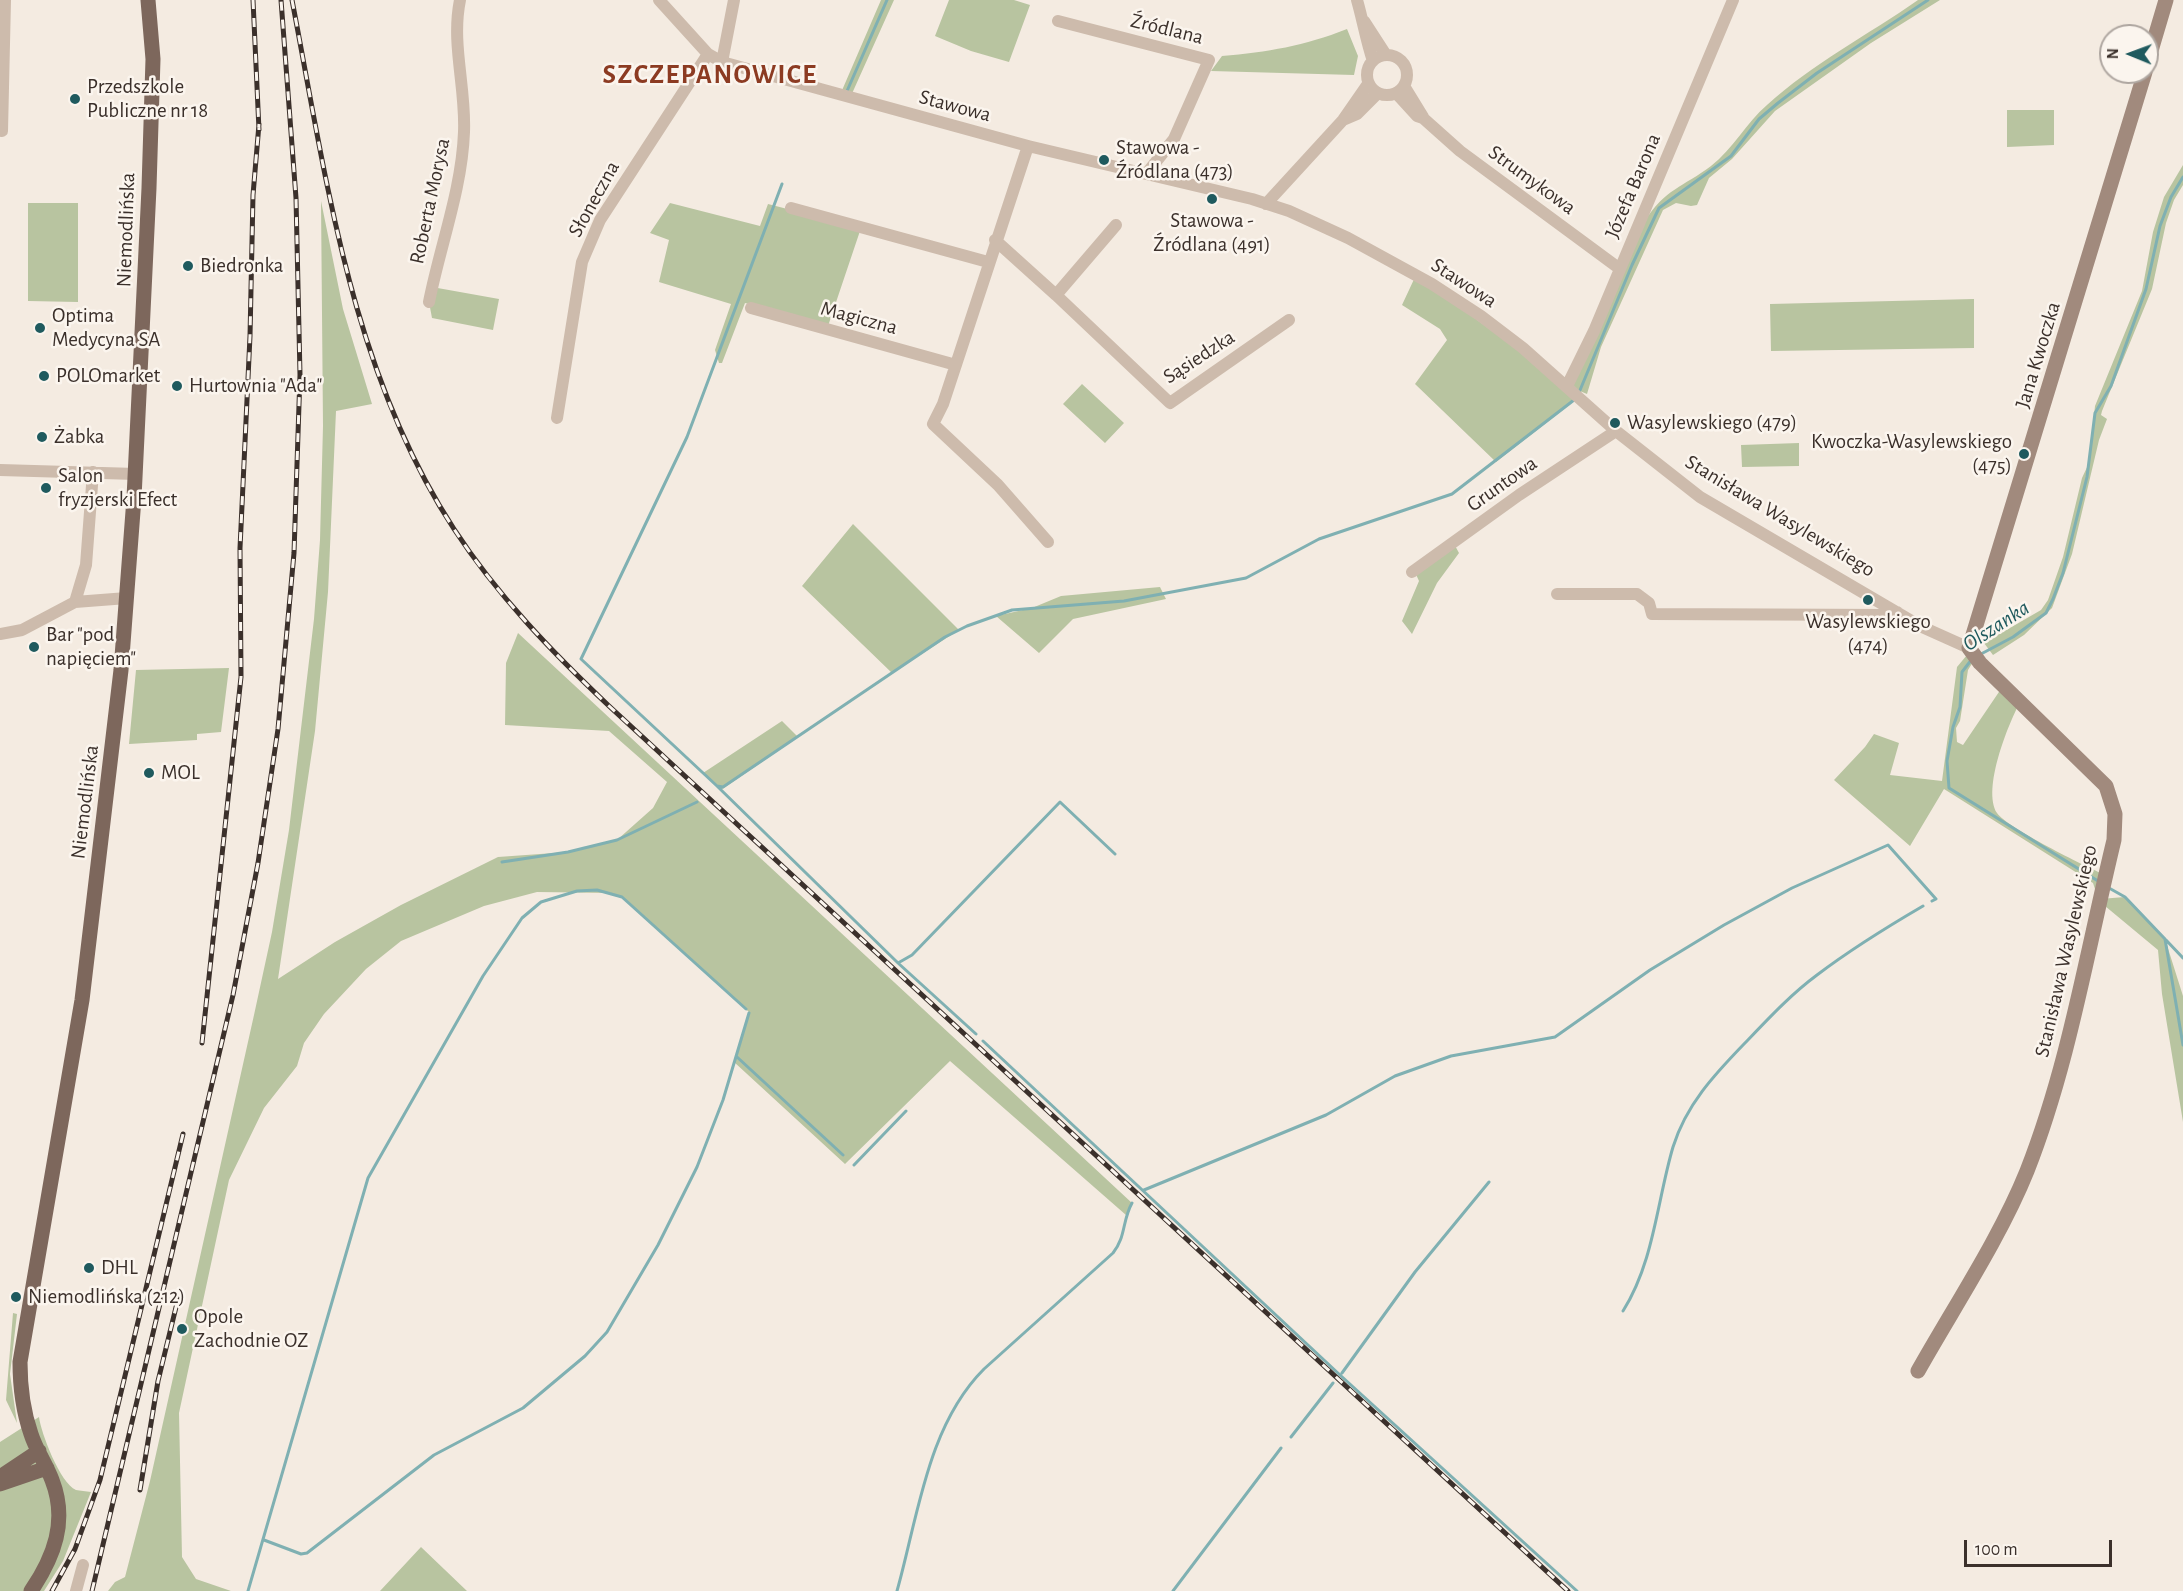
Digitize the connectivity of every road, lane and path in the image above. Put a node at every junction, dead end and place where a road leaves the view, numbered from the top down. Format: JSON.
{"nodes":[{"id":1,"x":4,"y":0,"type":"edge"},
{"id":2,"x":148,"y":0,"type":"edge"},
{"id":3,"x":460,"y":0,"type":"edge"},
{"id":4,"x":659,"y":0,"type":"edge"},
{"id":5,"x":734,"y":0,"type":"edge"},
{"id":6,"x":1357,"y":0,"type":"edge"},
{"id":7,"x":1732,"y":0,"type":"edge"},
{"id":8,"x":2166,"y":0,"type":"edge"},
{"id":9,"x":1058,"y":21,"type":"dead end"},
{"id":10,"x":1364,"y":21,"type":"junction"},
{"id":11,"x":2159,"y":24,"type":"edge"},
{"id":12,"x":2,"y":44,"type":"edge"},
{"id":13,"x":708,"y":54,"type":"junction"},
{"id":14,"x":1386,"y":55,"type":"junction"},
{"id":15,"x":1373,"y":61,"type":"junction"},
{"id":16,"x":722,"y":62,"type":"junction"},
{"id":17,"x":1368,"y":84,"type":"junction"},
{"id":18,"x":2141,"y":84,"type":"edge"},
{"id":19,"x":1400,"y":90,"type":"junction"},
{"id":20,"x":1378,"y":93,"type":"junction"},
{"id":21,"x":1343,"y":120,"type":"junction"},
{"id":22,"x":2,"y":131,"type":"dead end"},
{"id":23,"x":1028,"y":146,"type":"junction"},
{"id":24,"x":1147,"y":173,"type":"junction"},
{"id":25,"x":1266,"y":204,"type":"junction"},
{"id":26,"x":791,"y":208,"type":"dead end"},
{"id":27,"x":1116,"y":225,"type":"dead end"},
{"id":28,"x":995,"y":240,"type":"junction"},
{"id":29,"x":988,"y":262,"type":"junction"},
{"id":30,"x":1620,"y":269,"type":"junction"},
{"id":31,"x":1056,"y":295,"type":"junction"},
{"id":32,"x":429,"y":302,"type":"dead end"},
{"id":33,"x":751,"y":308,"type":"dead end"},
{"id":34,"x":1289,"y":320,"type":"dead end"},
{"id":35,"x":956,"y":365,"type":"junction"},
{"id":36,"x":1567,"y":386,"type":"junction"},
{"id":37,"x":557,"y":418,"type":"dead end"},
{"id":38,"x":1616,"y":431,"type":"junction"},
{"id":39,"x":0,"y":470,"type":"edge"},
{"id":40,"x":93,"y":472,"type":"junction"},
{"id":41,"x":135,"y":474,"type":"junction"},
{"id":42,"x":1048,"y":542,"type":"dead end"},
{"id":43,"x":1412,"y":572,"type":"dead end"},
{"id":44,"x":1557,"y":594,"type":"dead end"},
{"id":45,"x":127,"y":598,"type":"junction"},
{"id":46,"x":75,"y":602,"type":"junction"},
{"id":47,"x":1897,"y":612,"type":"junction"},
{"id":48,"x":0,"y":634,"type":"edge"},
{"id":49,"x":1973,"y":655,"type":"junction"},
{"id":50,"x":1918,"y":1371,"type":"dead end"},
{"id":51,"x":29,"y":1427,"type":"junction"},
{"id":52,"x":39,"y":1451,"type":"junction"},
{"id":53,"x":20,"y":1463,"type":"junction"},
{"id":54,"x":47,"y":1468,"type":"junction"},
{"id":55,"x":0,"y":1477,"type":"edge"},
{"id":56,"x":0,"y":1484,"type":"edge"},
{"id":57,"x":83,"y":1565,"type":"dead end"},
{"id":58,"x":31,"y":1591,"type":"edge"},
{"id":59,"x":76,"y":1591,"type":"edge"}],
"edges":[{"from":1,"to":12,"type":"street"},
{"from":2,"to":41,"type":"main road","name":"Niemodlińska"},
{"from":3,"to":32,"type":"street","name":"Roberta Morysa"},
{"from":4,"to":13,"type":"street","name":"Stawowa"},
{"from":5,"to":16,"type":"street"},
{"from":6,"to":10,"type":"street"},
{"from":7,"to":30,"type":"street","name":"Józefa Barona"},
{"from":8,"to":11,"type":"street"},
{"from":9,"to":24,"type":"street","name":"Źródlana"},
{"from":10,"to":14,"type":"street"},
{"from":10,"to":15,"type":"street"},
{"from":12,"to":22,"type":"street"},
{"from":13,"to":16,"type":"street","name":"Stawowa"},
{"from":13,"to":37,"type":"street","name":"Słoneczna"},
{"from":14,"to":15,"type":"street"},
{"from":14,"to":19,"type":"street"},
{"from":15,"to":17,"type":"street"},
{"from":16,"to":23,"type":"street","name":"Stawowa"},
{"from":17,"to":20,"type":"street"},
{"from":17,"to":21,"type":"street"},
{"from":18,"to":49,"type":"street","name":"Jana Kwoczka"},
{"from":19,"to":20,"type":"street"},
{"from":19,"to":30,"type":"street","name":"Strumykowa"},
{"from":20,"to":21,"type":"street"},
{"from":21,"to":25,"type":"street"},
{"from":23,"to":24,"type":"street","name":"Stawowa"},
{"from":23,"to":28,"type":"street"},
{"from":24,"to":25,"type":"street","name":"Stawowa"},
{"from":25,"to":36,"type":"street","name":"Stawowa"},
{"from":26,"to":29,"type":"street"},
{"from":27,"to":31,"type":"street"},
{"from":28,"to":29,"type":"street"},
{"from":28,"to":31,"type":"street","name":"Sąsiedzka"},
{"from":29,"to":35,"type":"street"},
{"from":30,"to":36,"type":"street","name":"Józefa Barona"},
{"from":31,"to":34,"type":"street","name":"Sąsiedzka"},
{"from":33,"to":35,"type":"street","name":"Magiczna"},
{"from":35,"to":42,"type":"street"},
{"from":36,"to":38,"type":"street","name":"Stawowa"},
{"from":38,"to":43,"type":"street","name":"Gruntowa"},
{"from":38,"to":47,"type":"street","name":"Stanisława Wasylewskiego"},
{"from":39,"to":40,"type":"street"},
{"from":40,"to":41,"type":"street"},
{"from":40,"to":46,"type":"street"},
{"from":41,"to":45,"type":"main road","name":"Niemodlińska"},
{"from":44,"to":47,"type":"street"},
{"from":45,"to":46,"type":"street"},
{"from":45,"to":51,"type":"main road","name":"Niemodlińska"},
{"from":46,"to":48,"type":"street"},
{"from":47,"to":49,"type":"street","name":"Stanisława Wasylewskiego"},
{"from":49,"to":50,"type":"street","name":"Stanisława Wasylewskiego"},
{"from":51,"to":52,"type":"main road","name":"Niemodlińska"},
{"from":51,"to":53,"type":"main road"},
{"from":52,"to":53,"type":"main road"},
{"from":52,"to":54,"type":"main road","name":"Niemodlińska"},
{"from":53,"to":55,"type":"main road"},
{"from":54,"to":56,"type":"main road"},
{"from":54,"to":58,"type":"main road","name":"Niemodlińska"},
{"from":57,"to":59,"type":"street"}]}
